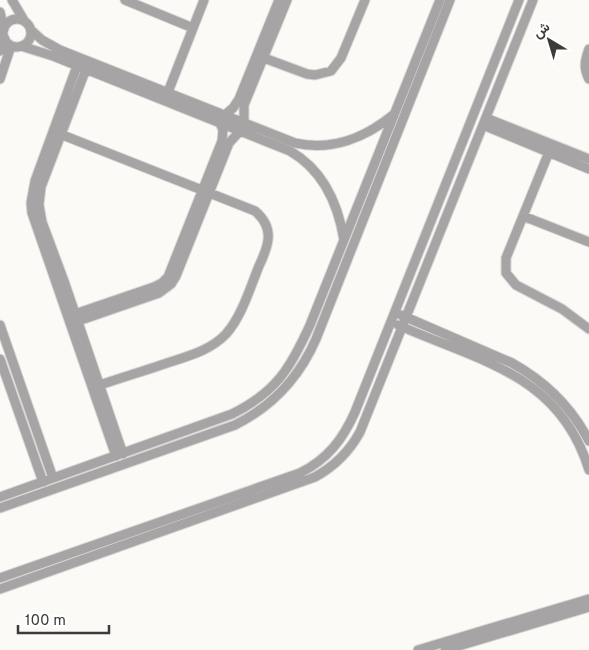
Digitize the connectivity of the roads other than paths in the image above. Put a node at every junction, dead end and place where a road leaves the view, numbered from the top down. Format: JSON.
{"nodes":[{"id":1,"x":12,"y":0,"type":"edge"},
{"id":2,"x":125,"y":0,"type":"edge"},
{"id":3,"x":204,"y":0,"type":"edge"},
{"id":4,"x":279,"y":0,"type":"edge"},
{"id":5,"x":287,"y":0,"type":"edge"},
{"id":6,"x":364,"y":0,"type":"edge"},
{"id":7,"x":440,"y":0,"type":"edge"},
{"id":8,"x":450,"y":0,"type":"edge"},
{"id":9,"x":519,"y":0,"type":"edge"},
{"id":10,"x":533,"y":0,"type":"edge"},
{"id":11,"x":0,"y":12,"type":"edge"},
{"id":12,"x":28,"y":26,"type":"junction"},
{"id":13,"x":193,"y":28,"type":"junction"},
{"id":14,"x":4,"y":29,"type":"junction"},
{"id":15,"x":8,"y":42,"type":"junction"},
{"id":16,"x":21,"y":46,"type":"junction"},
{"id":17,"x":589,"y":49,"type":"edge"},
{"id":18,"x":0,"y":51,"type":"edge"},
{"id":19,"x":264,"y":58,"type":"junction"},
{"id":20,"x":81,"y":68,"type":"junction"},
{"id":21,"x":0,"y":79,"type":"edge"},
{"id":22,"x":589,"y":79,"type":"edge"},
{"id":23,"x":168,"y":92,"type":"junction"},
{"id":24,"x":395,"y":114,"type":"junction"},
{"id":25,"x":222,"y":119,"type":"junction"},
{"id":26,"x":484,"y":121,"type":"junction"},
{"id":27,"x":242,"y":127,"type":"junction"},
{"id":28,"x":60,"y":134,"type":"junction"},
{"id":29,"x":549,"y":152,"type":"junction"},
{"id":30,"x":589,"y":159,"type":"edge"},
{"id":31,"x":589,"y":168,"type":"edge"},
{"id":32,"x":205,"y":192,"type":"junction"},
{"id":33,"x":523,"y":216,"type":"junction"},
{"id":34,"x":344,"y":240,"type":"junction"},
{"id":35,"x":589,"y":242,"type":"edge"},
{"id":36,"x":393,"y":317,"type":"junction"},
{"id":37,"x":406,"y":317,"type":"junction"},
{"id":38,"x":77,"y":318,"type":"junction"},
{"id":39,"x":0,"y":325,"type":"edge"},
{"id":40,"x":402,"y":326,"type":"junction"},
{"id":41,"x":589,"y":329,"type":"edge"},
{"id":42,"x":0,"y":358,"type":"edge"},
{"id":43,"x":100,"y":385,"type":"junction"},
{"id":44,"x":589,"y":441,"type":"edge"},
{"id":45,"x":120,"y":455,"type":"junction"},
{"id":46,"x":589,"y":470,"type":"edge"},
{"id":47,"x":53,"y":478,"type":"junction"},
{"id":48,"x":43,"y":482,"type":"junction"},
{"id":49,"x":0,"y":497,"type":"edge"},
{"id":50,"x":0,"y":508,"type":"edge"},
{"id":51,"x":0,"y":578,"type":"edge"},
{"id":52,"x":0,"y":589,"type":"edge"},
{"id":53,"x":589,"y":599,"type":"edge"},
{"id":54,"x":589,"y":607,"type":"edge"},
{"id":55,"x":418,"y":650,"type":"edge"},
{"id":56,"x":445,"y":650,"type":"edge"}],
"edges":[{"from":1,"to":12,"type":"street"},
{"from":2,"to":13,"type":"street"},
{"from":3,"to":13,"type":"street"},
{"from":4,"to":25,"type":"street"},
{"from":5,"to":19,"type":"street"},
{"from":6,"to":19,"type":"street"},
{"from":7,"to":24,"type":"street"},
{"from":8,"to":50,"type":"street"},
{"from":9,"to":36,"type":"street"},
{"from":10,"to":26,"type":"street"},
{"from":11,"to":14,"type":"street"},
{"from":12,"to":14,"type":"street"},
{"from":12,"to":16,"type":"street"},
{"from":12,"to":23,"type":"street"},
{"from":13,"to":23,"type":"street"},
{"from":14,"to":15,"type":"street"},
{"from":15,"to":16,"type":"street"},
{"from":15,"to":18,"type":"street"},
{"from":15,"to":21,"type":"street"},
{"from":16,"to":20,"type":"street"},
{"from":17,"to":22,"type":"street"},
{"from":19,"to":27,"type":"street"},
{"from":20,"to":25,"type":"street"},
{"from":20,"to":28,"type":"street"},
{"from":20,"to":45,"type":"street"},
{"from":23,"to":25,"type":"street"},
{"from":24,"to":27,"type":"street"},
{"from":24,"to":34,"type":"street"},
{"from":25,"to":27,"type":"street"},
{"from":25,"to":32,"type":"street"},
{"from":26,"to":29,"type":"street"},
{"from":26,"to":30,"type":"street"},
{"from":26,"to":37,"type":"street"},
{"from":27,"to":32,"type":"street"},
{"from":27,"to":34,"type":"street"},
{"from":28,"to":32,"type":"street"},
{"from":28,"to":38,"type":"street"},
{"from":29,"to":31,"type":"street"},
{"from":29,"to":33,"type":"street"},
{"from":32,"to":38,"type":"street"},
{"from":32,"to":43,"type":"street"},
{"from":33,"to":35,"type":"street"},
{"from":33,"to":41,"type":"street"},
{"from":34,"to":45,"type":"street"},
{"from":36,"to":37,"type":"street"},
{"from":36,"to":40,"type":"street"},
{"from":36,"to":51,"type":"street"},
{"from":37,"to":40,"type":"street"},
{"from":37,"to":44,"type":"street"},
{"from":38,"to":43,"type":"street"},
{"from":39,"to":47,"type":"street"},
{"from":40,"to":46,"type":"street"},
{"from":40,"to":52,"type":"street"},
{"from":42,"to":48,"type":"street"},
{"from":43,"to":45,"type":"street"},
{"from":45,"to":47,"type":"street"},
{"from":47,"to":48,"type":"street"},
{"from":48,"to":49,"type":"street"},
{"from":53,"to":55,"type":"street"},
{"from":54,"to":56,"type":"street"}]}
